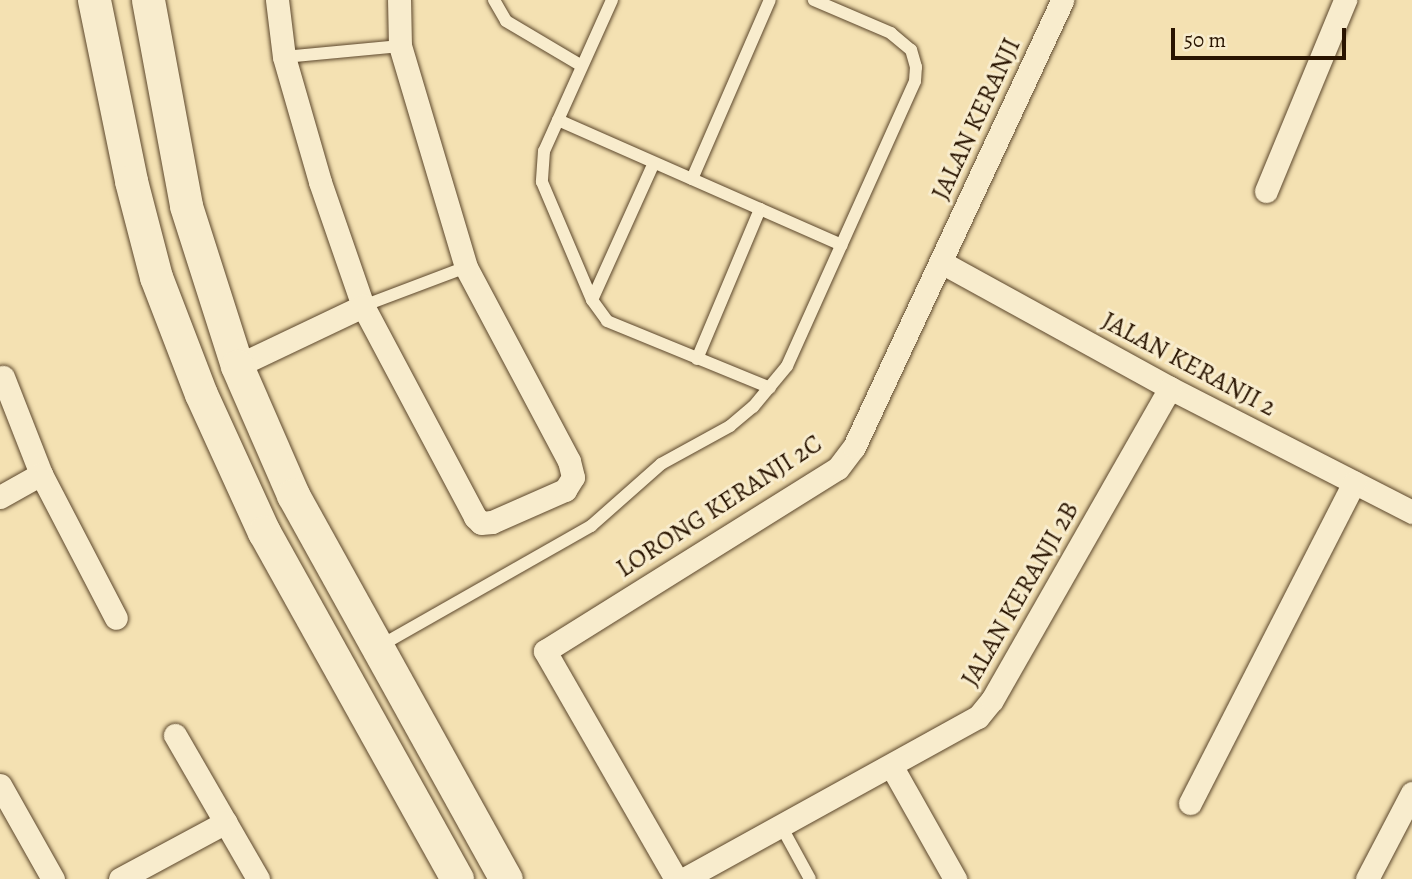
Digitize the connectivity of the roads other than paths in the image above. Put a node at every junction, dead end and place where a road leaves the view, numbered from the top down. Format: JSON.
{"nodes":[{"id":1,"x":94,"y":0,"type":"edge"},
{"id":2,"x":148,"y":0,"type":"edge"},
{"id":3,"x":277,"y":0,"type":"edge"},
{"id":4,"x":399,"y":0,"type":"edge"},
{"id":5,"x":494,"y":0,"type":"edge"},
{"id":6,"x":612,"y":0,"type":"edge"},
{"id":7,"x":770,"y":0,"type":"edge"},
{"id":8,"x":814,"y":0,"type":"edge"},
{"id":9,"x":1062,"y":0,"type":"edge"},
{"id":10,"x":1345,"y":0,"type":"edge"},
{"id":11,"x":400,"y":46,"type":"junction"},
{"id":12,"x":284,"y":57,"type":"junction"},
{"id":13,"x":582,"y":66,"type":"junction"},
{"id":14,"x":558,"y":120,"type":"junction"},
{"id":15,"x":654,"y":163,"type":"junction"},
{"id":16,"x":692,"y":179,"type":"junction"},
{"id":17,"x":1266,"y":191,"type":"dead end"},
{"id":18,"x":760,"y":209,"type":"junction"},
{"id":19,"x":842,"y":244,"type":"junction"},
{"id":20,"x":941,"y":261,"type":"junction"},
{"id":21,"x":466,"y":267,"type":"junction"},
{"id":22,"x":592,"y":300,"type":"junction"},
{"id":23,"x":363,"y":306,"type":"junction"},
{"id":24,"x":697,"y":359,"type":"junction"},
{"id":25,"x":237,"y":366,"type":"junction"},
{"id":26,"x":3,"y":377,"type":"dead end"},
{"id":27,"x":770,"y":388,"type":"junction"},
{"id":28,"x":1171,"y":388,"type":"junction"},
{"id":29,"x":41,"y":474,"type":"junction"},
{"id":30,"x":1354,"y":482,"type":"junction"},
{"id":31,"x":0,"y":497,"type":"edge"},
{"id":32,"x":1412,"y":512,"type":"edge"},
{"id":33,"x":116,"y":618,"type":"dead end"},
{"id":34,"x":378,"y":648,"type":"junction"},
{"id":35,"x":175,"y":735,"type":"dead end"},
{"id":36,"x":892,"y":767,"type":"junction"},
{"id":37,"x":0,"y":785,"type":"edge"},
{"id":38,"x":1412,"y":793,"type":"edge"},
{"id":39,"x":1190,"y":803,"type":"dead end"},
{"id":40,"x":226,"y":822,"type":"junction"},
{"id":41,"x":781,"y":827,"type":"junction"},
{"id":42,"x":53,"y":879,"type":"edge"},
{"id":43,"x":120,"y":879,"type":"edge"},
{"id":44,"x":258,"y":879,"type":"edge"},
{"id":45,"x":457,"y":879,"type":"edge"},
{"id":46,"x":506,"y":879,"type":"edge"},
{"id":47,"x":676,"y":879,"type":"edge"},
{"id":48,"x":684,"y":879,"type":"edge"},
{"id":49,"x":810,"y":879,"type":"edge"},
{"id":50,"x":955,"y":879,"type":"edge"},
{"id":51,"x":1367,"y":879,"type":"edge"}],
"edges":[{"from":1,"to":45,"type":"main road"},
{"from":2,"to":25,"type":"main road"},
{"from":3,"to":12,"type":"street"},
{"from":4,"to":11,"type":"street"},
{"from":5,"to":13,"type":"lane"},
{"from":6,"to":13,"type":"lane"},
{"from":7,"to":16,"type":"lane"},
{"from":8,"to":19,"type":"lane"},
{"from":9,"to":20,"type":"street","name":"JALAN KERANJI"},
{"from":10,"to":17,"type":"street"},
{"from":11,"to":12,"type":"lane"},
{"from":11,"to":21,"type":"street"},
{"from":12,"to":23,"type":"street"},
{"from":13,"to":14,"type":"lane"},
{"from":14,"to":15,"type":"lane"},
{"from":14,"to":22,"type":"lane"},
{"from":15,"to":16,"type":"lane"},
{"from":15,"to":22,"type":"lane"},
{"from":16,"to":18,"type":"lane"},
{"from":18,"to":19,"type":"lane"},
{"from":18,"to":24,"type":"lane"},
{"from":19,"to":27,"type":"lane"},
{"from":20,"to":28,"type":"street","name":"JALAN KERANJI 2"},
{"from":20,"to":47,"type":"street","name":"LORONG KERANJI 2C"},
{"from":21,"to":23,"type":"lane"},
{"from":21,"to":23,"type":"street"},
{"from":22,"to":24,"type":"lane"},
{"from":23,"to":25,"type":"street"},
{"from":24,"to":27,"type":"lane"},
{"from":25,"to":34,"type":"main road"},
{"from":26,"to":29,"type":"street"},
{"from":27,"to":34,"type":"lane"},
{"from":28,"to":30,"type":"street","name":"JALAN KERANJI 2"},
{"from":28,"to":36,"type":"street","name":"JALAN KERANJI 2B"},
{"from":29,"to":31,"type":"street"},
{"from":29,"to":33,"type":"street"},
{"from":30,"to":32,"type":"street","name":"JALAN KERANJI 2"},
{"from":30,"to":39,"type":"street"},
{"from":34,"to":46,"type":"main road"},
{"from":35,"to":40,"type":"street"},
{"from":36,"to":41,"type":"street","name":"JALAN KERANJI 2B"},
{"from":36,"to":50,"type":"street"},
{"from":37,"to":42,"type":"street"},
{"from":38,"to":51,"type":"street"},
{"from":40,"to":43,"type":"street"},
{"from":40,"to":44,"type":"street"},
{"from":41,"to":48,"type":"street","name":"JALAN KERANJI 2B"},
{"from":41,"to":49,"type":"lane"}]}
